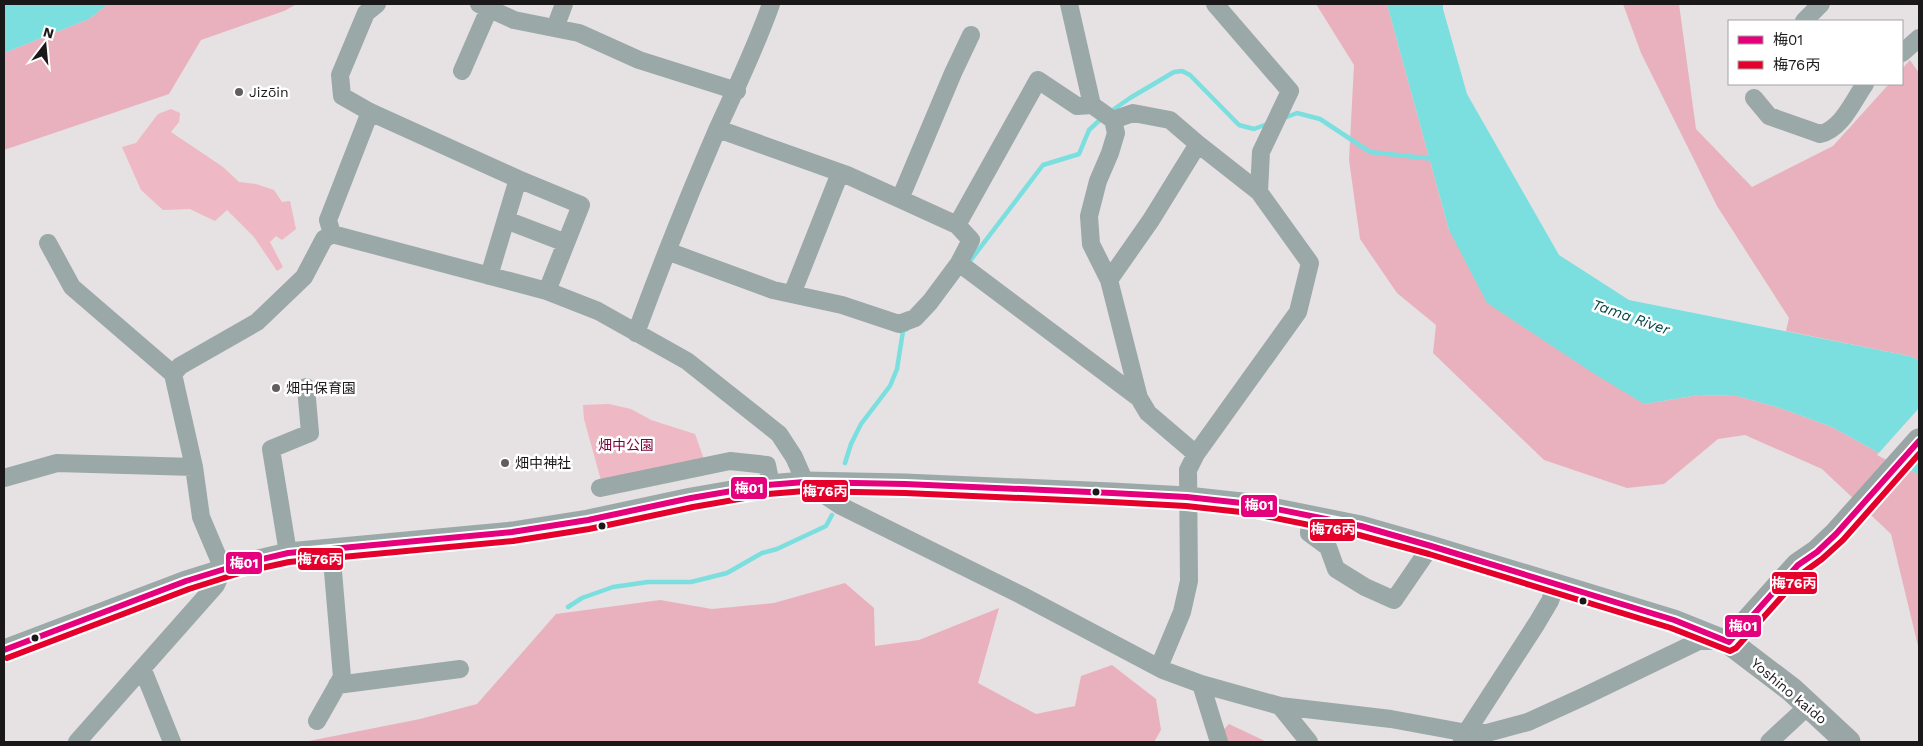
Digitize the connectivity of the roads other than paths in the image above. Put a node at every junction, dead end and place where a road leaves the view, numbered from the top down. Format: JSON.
{"nodes":[{"id":1,"x":377,"y":4,"type":"edge"},
{"id":2,"x":564,"y":4,"type":"edge"},
{"id":3,"x":771,"y":4,"type":"edge"},
{"id":4,"x":1069,"y":4,"type":"edge"},
{"id":5,"x":1215,"y":4,"type":"edge"},
{"id":6,"x":484,"y":6,"type":"edge"},
{"id":7,"x":556,"y":28,"type":"junction"},
{"id":8,"x":971,"y":35,"type":"dead end"},
{"id":9,"x":1918,"y":43,"type":"edge"},
{"id":10,"x":1903,"y":52,"type":"edge"},
{"id":11,"x":462,"y":72,"type":"dead end"},
{"id":12,"x":1864,"y":85,"type":"edge"},
{"id":13,"x":737,"y":91,"type":"junction"},
{"id":14,"x":1754,"y":98,"type":"dead end"},
{"id":15,"x":1092,"y":104,"type":"junction"},
{"id":16,"x":370,"y":112,"type":"junction"},
{"id":17,"x":1112,"y":120,"type":"junction"},
{"id":18,"x":718,"y":129,"type":"junction"},
{"id":19,"x":1198,"y":144,"type":"junction"},
{"id":20,"x":840,"y":173,"type":"junction"},
{"id":21,"x":518,"y":179,"type":"junction"},
{"id":22,"x":1259,"y":192,"type":"junction"},
{"id":23,"x":900,"y":199,"type":"junction"},
{"id":24,"x":506,"y":220,"type":"junction"},
{"id":25,"x":957,"y":225,"type":"junction"},
{"id":26,"x":332,"y":234,"type":"junction"},
{"id":27,"x":48,"y":243,"type":"dead end"},
{"id":28,"x":566,"y":243,"type":"junction"},
{"id":29,"x":667,"y":251,"type":"junction"},
{"id":30,"x":964,"y":267,"type":"junction"},
{"id":31,"x":489,"y":276,"type":"junction"},
{"id":32,"x":1109,"y":280,"type":"junction"},
{"id":33,"x":547,"y":291,"type":"junction"},
{"id":34,"x":792,"y":294,"type":"junction"},
{"id":35,"x":636,"y":333,"type":"junction"},
{"id":36,"x":172,"y":374,"type":"junction"},
{"id":37,"x":306,"y":387,"type":"dead end"},
{"id":38,"x":1139,"y":398,"type":"junction"},
{"id":39,"x":1919,"y":422,"type":"edge"},
{"id":40,"x":1919,"y":441,"type":"edge"},
{"id":41,"x":1196,"y":454,"type":"junction"},
{"id":42,"x":194,"y":466,"type":"junction"},
{"id":43,"x":4,"y":478,"type":"edge"},
{"id":44,"x":805,"y":482,"type":"junction"},
{"id":45,"x":771,"y":485,"type":"junction"},
{"id":46,"x":600,"y":488,"type":"dead end"},
{"id":47,"x":1187,"y":497,"type":"junction"},
{"id":48,"x":1856,"y":503,"type":"junction"},
{"id":49,"x":1310,"y":515,"type":"junction"},
{"id":50,"x":1431,"y":546,"type":"junction"},
{"id":51,"x":330,"y":548,"type":"junction"},
{"id":52,"x":288,"y":553,"type":"junction"},
{"id":53,"x":223,"y":569,"type":"junction"},
{"id":54,"x":1556,"y":584,"type":"junction"},
{"id":55,"x":1729,"y":642,"type":"junction"},
{"id":56,"x":4,"y":650,"type":"edge"},
{"id":57,"x":1159,"y":668,"type":"junction"},
{"id":58,"x":460,"y":669,"type":"dead end"},
{"id":59,"x":143,"y":670,"type":"junction"},
{"id":60,"x":1200,"y":684,"type":"junction"},
{"id":61,"x":337,"y":685,"type":"junction"},
{"id":62,"x":1810,"y":705,"type":"junction"},
{"id":63,"x":1280,"y":706,"type":"junction"},
{"id":64,"x":316,"y":721,"type":"dead end"},
{"id":65,"x":1463,"y":738,"type":"edge"},
{"id":66,"x":77,"y":742,"type":"edge"},
{"id":67,"x":172,"y":742,"type":"edge"},
{"id":68,"x":1220,"y":742,"type":"edge"},
{"id":69,"x":1309,"y":742,"type":"edge"},
{"id":70,"x":1769,"y":742,"type":"edge"},
{"id":71,"x":1848,"y":742,"type":"edge"}],
"edges":[{"from":1,"to":16,"type":"street"},
{"from":2,"to":7,"type":"street"},
{"from":3,"to":13,"type":"street"},
{"from":4,"to":15,"type":"street"},
{"from":5,"to":22,"type":"street"},
{"from":6,"to":7,"type":"street"},
{"from":6,"to":11,"type":"street"},
{"from":7,"to":13,"type":"street"},
{"from":8,"to":23,"type":"street"},
{"from":9,"to":10,"type":"street"},
{"from":12,"to":14,"type":"street"},
{"from":13,"to":18,"type":"street"},
{"from":15,"to":17,"type":"street"},
{"from":15,"to":25,"type":"street"},
{"from":16,"to":21,"type":"street"},
{"from":16,"to":26,"type":"street"},
{"from":17,"to":19,"type":"street"},
{"from":17,"to":32,"type":"street"},
{"from":18,"to":20,"type":"street"},
{"from":18,"to":29,"type":"street"},
{"from":19,"to":22,"type":"street"},
{"from":19,"to":32,"type":"street"},
{"from":20,"to":23,"type":"street"},
{"from":20,"to":34,"type":"street"},
{"from":21,"to":24,"type":"street"},
{"from":21,"to":28,"type":"street"},
{"from":22,"to":41,"type":"street"},
{"from":23,"to":25,"type":"street"},
{"from":24,"to":28,"type":"street"},
{"from":24,"to":31,"type":"street"},
{"from":25,"to":30,"type":"street"},
{"from":26,"to":31,"type":"street"},
{"from":26,"to":36,"type":"street"},
{"from":27,"to":36,"type":"street"},
{"from":28,"to":33,"type":"street"},
{"from":29,"to":34,"type":"street"},
{"from":29,"to":35,"type":"street"},
{"from":30,"to":34,"type":"street"},
{"from":30,"to":38,"type":"street"},
{"from":31,"to":33,"type":"street"},
{"from":32,"to":38,"type":"street"},
{"from":33,"to":35,"type":"street"},
{"from":35,"to":44,"type":"street"},
{"from":36,"to":42,"type":"street"},
{"from":37,"to":52,"type":"street"},
{"from":38,"to":41,"type":"street"},
{"from":39,"to":48,"type":"highway"},
{"from":40,"to":48,"type":"highway"},
{"from":41,"to":47,"type":"street"},
{"from":42,"to":43,"type":"street"},
{"from":42,"to":53,"type":"street"},
{"from":44,"to":45,"type":"main road"},
{"from":44,"to":47,"type":"main road"},
{"from":44,"to":57,"type":"street"},
{"from":45,"to":46,"type":"street"},
{"from":45,"to":51,"type":"main road"},
{"from":47,"to":49,"type":"main road"},
{"from":47,"to":57,"type":"street"},
{"from":48,"to":55,"type":"highway"},
{"from":49,"to":50,"type":"main road"},
{"from":49,"to":50,"type":"street"},
{"from":50,"to":54,"type":"main road"},
{"from":51,"to":52,"type":"main road"},
{"from":51,"to":61,"type":"street"},
{"from":52,"to":53,"type":"main road"},
{"from":53,"to":56,"type":"main road"},
{"from":53,"to":59,"type":"street"},
{"from":54,"to":55,"type":"main road"},
{"from":54,"to":65,"type":"street"},
{"from":55,"to":62,"type":"highway","name":"Yoshino kaido"},
{"from":55,"to":65,"type":"street"},
{"from":57,"to":60,"type":"street"},
{"from":58,"to":61,"type":"street"},
{"from":59,"to":66,"type":"street"},
{"from":59,"to":67,"type":"street"},
{"from":60,"to":63,"type":"street"},
{"from":60,"to":68,"type":"street"},
{"from":61,"to":64,"type":"street"},
{"from":62,"to":70,"type":"street"},
{"from":62,"to":71,"type":"highway","name":"Yoshino kaido"},
{"from":63,"to":65,"type":"street"},
{"from":63,"to":69,"type":"street"}]}
